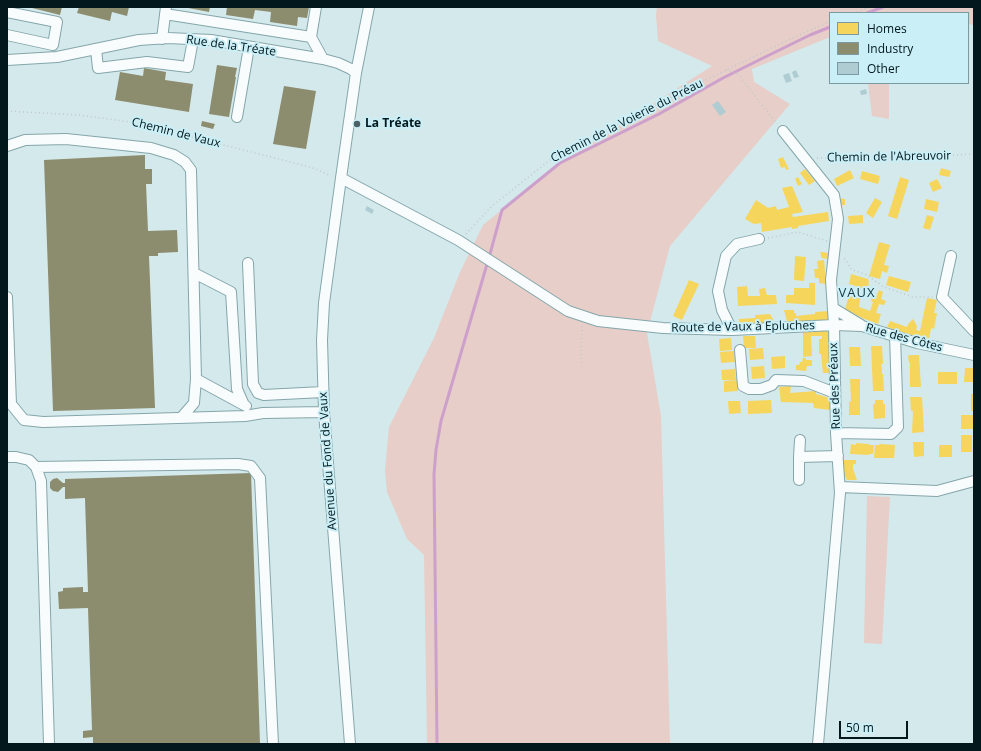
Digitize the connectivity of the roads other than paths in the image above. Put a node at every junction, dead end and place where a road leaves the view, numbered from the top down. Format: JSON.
{"nodes":[{"id":1,"x":316,"y":7,"type":"edge"},
{"id":2,"x":370,"y":7,"type":"edge"},
{"id":3,"x":166,"y":10,"type":"edge"},
{"id":4,"x":7,"y":12,"type":"edge"},
{"id":5,"x":7,"y":35,"type":"edge"},
{"id":6,"x":311,"y":37,"type":"junction"},
{"id":7,"x":162,"y":39,"type":"junction"},
{"id":8,"x":193,"y":40,"type":"junction"},
{"id":9,"x":53,"y":45,"type":"junction"},
{"id":10,"x":249,"y":47,"type":"junction"},
{"id":11,"x":96,"y":49,"type":"junction"},
{"id":12,"x":57,"y":57,"type":"junction"},
{"id":13,"x":322,"y":59,"type":"junction"},
{"id":14,"x":7,"y":60,"type":"edge"},
{"id":15,"x":356,"y":73,"type":"junction"},
{"id":16,"x":237,"y":117,"type":"dead end"},
{"id":17,"x":783,"y":131,"type":"road end"},
{"id":18,"x":7,"y":146,"type":"edge"},
{"id":19,"x":341,"y":178,"type":"junction"},
{"id":20,"x":759,"y":239,"type":"road end"},
{"id":21,"x":951,"y":256,"type":"dead end"},
{"id":22,"x":248,"y":263,"type":"dead end"},
{"id":23,"x":194,"y":273,"type":"junction"},
{"id":24,"x":7,"y":297,"type":"edge"},
{"id":25,"x":832,"y":308,"type":"junction"},
{"id":26,"x":834,"y":326,"type":"junction"},
{"id":27,"x":862,"y":326,"type":"junction"},
{"id":28,"x":732,"y":330,"type":"junction"},
{"id":29,"x":974,"y":331,"type":"edge"},
{"id":30,"x":894,"y":335,"type":"junction"},
{"id":31,"x":740,"y":350,"type":"dead end"},
{"id":32,"x":974,"y":355,"type":"edge"},
{"id":33,"x":196,"y":379,"type":"junction"},
{"id":34,"x":323,"y":392,"type":"junction"},
{"id":35,"x":835,"y":393,"type":"junction"},
{"id":36,"x":244,"y":405,"type":"junction"},
{"id":37,"x":324,"y":412,"type":"junction"},
{"id":38,"x":263,"y":414,"type":"junction"},
{"id":39,"x":181,"y":418,"type":"junction"},
{"id":40,"x":836,"y":434,"type":"junction"},
{"id":41,"x":800,"y":440,"type":"dead end"},
{"id":42,"x":838,"y":456,"type":"junction"},
{"id":43,"x":7,"y":457,"type":"edge"},
{"id":44,"x":800,"y":457,"type":"junction"},
{"id":45,"x":36,"y":468,"type":"junction"},
{"id":46,"x":799,"y":480,"type":"dead end"},
{"id":47,"x":974,"y":481,"type":"edge"},
{"id":48,"x":840,"y":487,"type":"junction"},
{"id":49,"x":49,"y":744,"type":"edge"},
{"id":50,"x":273,"y":744,"type":"edge"},
{"id":51,"x":350,"y":744,"type":"edge"},
{"id":52,"x":818,"y":744,"type":"edge"}],
"edges":[{"from":1,"to":6,"type":"street"},
{"from":2,"to":15,"type":"street","name":"Avenue du Fond de Vaux"},
{"from":3,"to":6,"type":"street"},
{"from":3,"to":7,"type":"street"},
{"from":4,"to":9,"type":"street"},
{"from":5,"to":9,"type":"street"},
{"from":6,"to":13,"type":"street"},
{"from":7,"to":8,"type":"street","name":"Rue de la Tréate"},
{"from":7,"to":11,"type":"street","name":"Rue de la Tréate"},
{"from":8,"to":10,"type":"street","name":"Rue de la Tréate"},
{"from":8,"to":11,"type":"street"},
{"from":9,"to":12,"type":"street"},
{"from":10,"to":13,"type":"street","name":"Rue de la Tréate"},
{"from":10,"to":16,"type":"street"},
{"from":11,"to":12,"type":"street","name":"Rue de la Tréate"},
{"from":12,"to":14,"type":"street","name":"Rue de la Tréate"},
{"from":13,"to":15,"type":"street","name":"Rue de la Tréate"},
{"from":15,"to":19,"type":"street","name":"Avenue du Fond de Vaux"},
{"from":17,"to":25,"type":"street","name":"Rue des Préaux"},
{"from":18,"to":23,"type":"street"},
{"from":19,"to":28,"type":"street","name":"Route de Vaux à Epluches"},
{"from":19,"to":34,"type":"street","name":"Avenue du Fond de Vaux"},
{"from":20,"to":28,"type":"street"},
{"from":21,"to":29,"type":"street"},
{"from":22,"to":34,"type":"street"},
{"from":23,"to":33,"type":"street"},
{"from":23,"to":36,"type":"street"},
{"from":24,"to":39,"type":"street"},
{"from":25,"to":26,"type":"street","name":"Rue des Préaux"},
{"from":25,"to":27,"type":"street"},
{"from":26,"to":27,"type":"street","name":"Rue des Côtes"},
{"from":26,"to":28,"type":"street","name":"Route de Vaux à Epluches"},
{"from":26,"to":35,"type":"street","name":"Rue des Préaux"},
{"from":27,"to":30,"type":"street","name":"Rue des Côtes"},
{"from":30,"to":32,"type":"street","name":"Rue des Côtes"},
{"from":30,"to":40,"type":"street"},
{"from":31,"to":35,"type":"street"},
{"from":33,"to":36,"type":"street"},
{"from":33,"to":39,"type":"street"},
{"from":34,"to":37,"type":"street","name":"Avenue du Fond de Vaux"},
{"from":35,"to":40,"type":"street","name":"Rue des Préaux"},
{"from":36,"to":38,"type":"street"},
{"from":37,"to":38,"type":"street"},
{"from":37,"to":51,"type":"street","name":"Avenue du Fond de Vaux"},
{"from":38,"to":39,"type":"street"},
{"from":40,"to":42,"type":"street","name":"Rue des Préaux"},
{"from":41,"to":44,"type":"street"},
{"from":42,"to":44,"type":"street"},
{"from":42,"to":48,"type":"street","name":"Rue des Préaux"},
{"from":43,"to":45,"type":"street"},
{"from":44,"to":46,"type":"street"},
{"from":45,"to":49,"type":"street"},
{"from":45,"to":50,"type":"street"},
{"from":47,"to":48,"type":"street"},
{"from":48,"to":52,"type":"street","name":"Rue des Préaux"}]}
